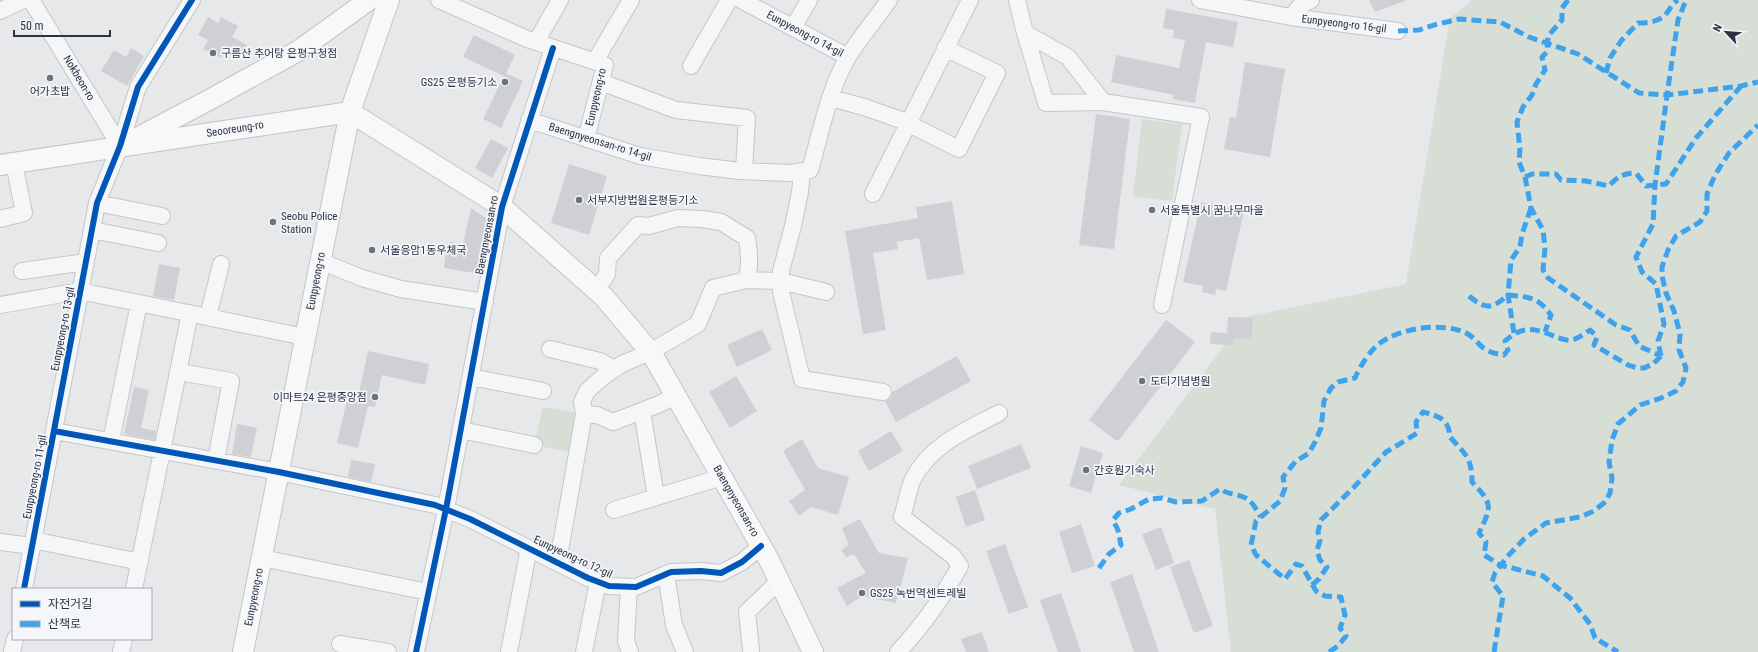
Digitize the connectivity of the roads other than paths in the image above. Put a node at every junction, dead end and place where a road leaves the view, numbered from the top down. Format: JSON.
{"nodes":[{"id":1,"x":23,"y":0,"type":"edge"},
{"id":2,"x":192,"y":0,"type":"edge"},
{"id":3,"x":369,"y":0,"type":"edge"},
{"id":4,"x":389,"y":0,"type":"edge"},
{"id":5,"x":439,"y":0,"type":"edge"},
{"id":6,"x":560,"y":0,"type":"edge"},
{"id":7,"x":631,"y":0,"type":"edge"},
{"id":8,"x":729,"y":0,"type":"edge"},
{"id":9,"x":741,"y":0,"type":"edge"},
{"id":10,"x":809,"y":0,"type":"edge"},
{"id":11,"x":889,"y":0,"type":"edge"},
{"id":12,"x":970,"y":0,"type":"edge"},
{"id":13,"x":1017,"y":0,"type":"edge"},
{"id":14,"x":1200,"y":0,"type":"edge"},
{"id":15,"x":1299,"y":0,"type":"edge"},
{"id":16,"x":1311,"y":0,"type":"edge"},
{"id":17,"x":39,"y":3,"type":"edge"},
{"id":18,"x":0,"y":11,"type":"edge"},
{"id":19,"x":1291,"y":17,"type":"junction"},
{"id":20,"x":793,"y":28,"type":"junction"},
{"id":21,"x":1398,"y":30,"type":"dead end"},
{"id":22,"x":1025,"y":33,"type":"junction"},
{"id":23,"x":536,"y":42,"type":"junction"},
{"id":24,"x":552,"y":48,"type":"junction"},
{"id":25,"x":945,"y":48,"type":"junction"},
{"id":26,"x":848,"y":57,"type":"junction"},
{"id":27,"x":595,"y":62,"type":"junction"},
{"id":28,"x":691,"y":66,"type":"dead end"},
{"id":29,"x":601,"y":82,"type":"junction"},
{"id":30,"x":831,"y":98,"type":"junction"},
{"id":31,"x":1103,"y":102,"type":"junction"},
{"id":32,"x":350,"y":112,"type":"junction"},
{"id":33,"x":529,"y":120,"type":"junction"},
{"id":34,"x":908,"y":124,"type":"junction"},
{"id":35,"x":586,"y":139,"type":"junction"},
{"id":36,"x":120,"y":146,"type":"junction"},
{"id":37,"x":7,"y":164,"type":"edge"},
{"id":38,"x":744,"y":171,"type":"junction"},
{"id":39,"x":802,"y":171,"type":"junction"},
{"id":40,"x":873,"y":194,"type":"dead end"},
{"id":41,"x":97,"y":203,"type":"junction"},
{"id":42,"x":502,"y":207,"type":"junction"},
{"id":43,"x":162,"y":216,"type":"dead end"},
{"id":44,"x":0,"y":219,"type":"edge"},
{"id":45,"x":92,"y":230,"type":"junction"},
{"id":46,"x":158,"y":243,"type":"dead end"},
{"id":47,"x":320,"y":261,"type":"junction"},
{"id":48,"x":86,"y":262,"type":"junction"},
{"id":49,"x":221,"y":264,"type":"dead end"},
{"id":50,"x":22,"y":271,"type":"dead end"},
{"id":51,"x":746,"y":280,"type":"junction"},
{"id":52,"x":781,"y":282,"type":"junction"},
{"id":53,"x":597,"y":290,"type":"junction"},
{"id":54,"x":80,"y":291,"type":"junction"},
{"id":55,"x":826,"y":292,"type":"dead end"},
{"id":56,"x":485,"y":302,"type":"junction"},
{"id":57,"x":139,"y":303,"type":"junction"},
{"id":58,"x":0,"y":305,"type":"edge"},
{"id":59,"x":1162,"y":305,"type":"dead end"},
{"id":60,"x":190,"y":313,"type":"junction"},
{"id":61,"x":208,"y":317,"type":"junction"},
{"id":62,"x":305,"y":337,"type":"junction"},
{"id":63,"x":550,"y":349,"type":"dead end"},
{"id":64,"x":650,"y":352,"type":"junction"},
{"id":65,"x":614,"y":369,"type":"junction"},
{"id":66,"x":179,"y":372,"type":"junction"},
{"id":67,"x":471,"y":377,"type":"junction"},
{"id":68,"x":543,"y":391,"type":"dead end"},
{"id":69,"x":884,"y":392,"type":"dead end"},
{"id":70,"x":676,"y":396,"type":"junction"},
{"id":71,"x":642,"y":411,"type":"junction"},
{"id":72,"x":999,"y":413,"type":"dead end"},
{"id":73,"x":584,"y":414,"type":"junction"},
{"id":74,"x":461,"y":430,"type":"junction"},
{"id":75,"x":54,"y":431,"type":"junction"},
{"id":76,"x":112,"y":441,"type":"junction"},
{"id":77,"x":534,"y":444,"type":"dead end"},
{"id":78,"x":163,"y":450,"type":"junction"},
{"id":79,"x":216,"y":460,"type":"junction"},
{"id":80,"x":279,"y":472,"type":"junction"},
{"id":81,"x":722,"y":477,"type":"junction"},
{"id":82,"x":656,"y":497,"type":"junction"},
{"id":83,"x":446,"y":509,"type":"junction"},
{"id":84,"x":614,"y":510,"type":"dead end"},
{"id":85,"x":0,"y":542,"type":"edge"},
{"id":86,"x":33,"y":543,"type":"junction"},
{"id":87,"x":761,"y":546,"type":"junction"},
{"id":88,"x":529,"y":548,"type":"junction"},
{"id":89,"x":262,"y":558,"type":"junction"},
{"id":90,"x":140,"y":562,"type":"junction"},
{"id":91,"x":558,"y":562,"type":"junction"},
{"id":92,"x":666,"y":574,"type":"junction"},
{"id":93,"x":779,"y":581,"type":"junction"},
{"id":94,"x":598,"y":582,"type":"junction"},
{"id":95,"x":629,"y":587,"type":"junction"},
{"id":96,"x":24,"y":588,"type":"edge"},
{"id":97,"x":134,"y":588,"type":"edge"},
{"id":98,"x":428,"y":592,"type":"junction"},
{"id":99,"x":15,"y":640,"type":"edge"},
{"id":100,"x":124,"y":640,"type":"edge"},
{"id":101,"x":340,"y":644,"type":"dead end"},
{"id":102,"x":750,"y":651,"type":"edge"},
{"id":103,"x":12,"y":652,"type":"edge"},
{"id":104,"x":121,"y":652,"type":"edge"},
{"id":105,"x":243,"y":652,"type":"edge"},
{"id":106,"x":388,"y":652,"type":"edge"},
{"id":107,"x":416,"y":652,"type":"edge"},
{"id":108,"x":509,"y":652,"type":"edge"},
{"id":109,"x":584,"y":652,"type":"edge"},
{"id":110,"x":630,"y":652,"type":"edge"},
{"id":111,"x":685,"y":652,"type":"edge"},
{"id":112,"x":813,"y":652,"type":"edge"},
{"id":113,"x":898,"y":652,"type":"edge"}],
"edges":[{"from":1,"to":18,"type":"street"},
{"from":2,"to":36,"type":"street"},
{"from":3,"to":36,"type":"main road"},
{"from":4,"to":32,"type":"main road","name":"Eunpyeong-ro"},
{"from":5,"to":23,"type":"street","name":"Eunpyeong-ro"},
{"from":6,"to":23,"type":"street"},
{"from":7,"to":27,"type":"street"},
{"from":8,"to":28,"type":"street"},
{"from":9,"to":20,"type":"street","name":"Eunpyeong-ro 14-gil"},
{"from":10,"to":20,"type":"street"},
{"from":11,"to":26,"type":"street"},
{"from":12,"to":25,"type":"street"},
{"from":13,"to":22,"type":"street"},
{"from":14,"to":19,"type":"street","name":"Eunpyeong-ro 16-gil"},
{"from":15,"to":19,"type":"street"},
{"from":16,"to":19,"type":"street","name":"Eunpyeong-ro 16-gil"},
{"from":17,"to":36,"type":"street","name":"Nokbeon-ro"},
{"from":19,"to":21,"type":"street","name":"Eunpyeong-ro 16-gil"},
{"from":20,"to":26,"type":"street","name":"Eunpyeong-ro 14-gil"},
{"from":22,"to":31,"type":"street"},
{"from":22,"to":31,"type":"street"},
{"from":23,"to":24,"type":"street","name":"Eunpyeong-ro"},
{"from":24,"to":27,"type":"street","name":"Eunpyeong-ro"},
{"from":24,"to":33,"type":"street","name":"Baengnyeonsan-ro"},
{"from":25,"to":34,"type":"street"},
{"from":25,"to":34,"type":"street"},
{"from":26,"to":30,"type":"street"},
{"from":27,"to":29,"type":"street","name":"Eunpyeong-ro"},
{"from":29,"to":35,"type":"street","name":"Eunpyeong-ro"},
{"from":29,"to":38,"type":"street"},
{"from":30,"to":34,"type":"street"},
{"from":30,"to":39,"type":"street"},
{"from":31,"to":59,"type":"street"},
{"from":32,"to":36,"type":"main road","name":"Seooreung-ro"},
{"from":32,"to":42,"type":"main road","name":"Baengnyeonsan-ro"},
{"from":32,"to":47,"type":"main road","name":"Eunpyeong-ro"},
{"from":33,"to":35,"type":"street","name":"Baengnyeonsan-ro 14-gil"},
{"from":33,"to":42,"type":"street","name":"Baengnyeonsan-ro"},
{"from":34,"to":40,"type":"street"},
{"from":35,"to":38,"type":"street","name":"Baengnyeonsan-ro 14-gil"},
{"from":36,"to":37,"type":"main road","name":"Seooreung-ro"},
{"from":36,"to":41,"type":"street"},
{"from":37,"to":44,"type":"street"},
{"from":38,"to":39,"type":"street","name":"Baengnyeonsan-ro 14-gil"},
{"from":39,"to":52,"type":"street"},
{"from":41,"to":43,"type":"street"},
{"from":41,"to":45,"type":"street"},
{"from":42,"to":53,"type":"main road","name":"Baengnyeonsan-ro"},
{"from":42,"to":56,"type":"street","name":"Baengnyeonsan-ro"},
{"from":45,"to":46,"type":"street"},
{"from":45,"to":48,"type":"street","name":"Eunpyeong-ro 13-gil"},
{"from":47,"to":56,"type":"street"},
{"from":47,"to":62,"type":"main road","name":"Eunpyeong-ro"},
{"from":48,"to":50,"type":"street"},
{"from":48,"to":54,"type":"street","name":"Eunpyeong-ro 13-gil"},
{"from":49,"to":61,"type":"street"},
{"from":51,"to":52,"type":"street"},
{"from":51,"to":53,"type":"street"},
{"from":51,"to":64,"type":"street"},
{"from":52,"to":55,"type":"street"},
{"from":52,"to":69,"type":"street"},
{"from":53,"to":64,"type":"main road","name":"Baengnyeonsan-ro"},
{"from":54,"to":57,"type":"street","name":"Eunpyeong-ro 13-gil"},
{"from":54,"to":58,"type":"street","name":"Eunpyeong-ro 13-gil"},
{"from":54,"to":75,"type":"street","name":"Eunpyeong-ro 13-gil"},
{"from":56,"to":67,"type":"street","name":"Baengnyeonsan-ro"},
{"from":57,"to":60,"type":"street","name":"Eunpyeong-ro 13-gil"},
{"from":57,"to":76,"type":"street"},
{"from":60,"to":61,"type":"street","name":"Eunpyeong-ro 13-gil"},
{"from":60,"to":66,"type":"street"},
{"from":61,"to":62,"type":"street","name":"Eunpyeong-ro 13-gil"},
{"from":62,"to":80,"type":"main road","name":"Eunpyeong-ro"},
{"from":63,"to":65,"type":"street"},
{"from":64,"to":65,"type":"street"},
{"from":64,"to":70,"type":"main road","name":"Baengnyeonsan-ro"},
{"from":65,"to":73,"type":"street","name":"Eunpyeong-ro 12-gil"},
{"from":66,"to":78,"type":"street"},
{"from":66,"to":79,"type":"street"},
{"from":67,"to":68,"type":"street"},
{"from":67,"to":74,"type":"street","name":"Baengnyeonsan-ro"},
{"from":70,"to":71,"type":"street"},
{"from":70,"to":81,"type":"main road","name":"Baengnyeonsan-ro"},
{"from":71,"to":73,"type":"street"},
{"from":71,"to":82,"type":"street"},
{"from":72,"to":113,"type":"street"},
{"from":73,"to":91,"type":"street","name":"Eunpyeong-ro 12-gil"},
{"from":74,"to":77,"type":"street"},
{"from":74,"to":83,"type":"street"},
{"from":75,"to":76,"type":"street","name":"Eunpyeong-ro 11-gil"},
{"from":75,"to":86,"type":"street","name":"Eunpyeong-ro 11-gil"},
{"from":76,"to":78,"type":"street","name":"Eunpyeong-ro 11-gil"},
{"from":78,"to":79,"type":"street","name":"Eunpyeong-ro 11-gil"},
{"from":78,"to":90,"type":"street"},
{"from":79,"to":80,"type":"street"},
{"from":80,"to":83,"type":"street","name":"Eunpyeong-ro 12-gil"},
{"from":80,"to":89,"type":"main road","name":"Eunpyeong-ro"},
{"from":81,"to":82,"type":"street"},
{"from":81,"to":87,"type":"main road","name":"Baengnyeonsan-ro"},
{"from":82,"to":84,"type":"street"},
{"from":83,"to":88,"type":"street","name":"Eunpyeong-ro 12-gil"},
{"from":83,"to":98,"type":"street"},
{"from":85,"to":86,"type":"street"},
{"from":86,"to":90,"type":"street"},
{"from":86,"to":96,"type":"street","name":"Eunpyeong-ro 11-gil"},
{"from":87,"to":92,"type":"street","name":"Eunpyeong-ro 12-gil"},
{"from":87,"to":93,"type":"main road","name":"Baengnyeonsan-ro"},
{"from":88,"to":91,"type":"street","name":"Eunpyeong-ro 12-gil"},
{"from":88,"to":108,"type":"street","name":"Eunpyeong-ro 12-gil"},
{"from":89,"to":98,"type":"street"},
{"from":89,"to":105,"type":"main road","name":"Eunpyeong-ro"},
{"from":90,"to":97,"type":"street"},
{"from":91,"to":94,"type":"street","name":"Eunpyeong-ro 12-gil"},
{"from":92,"to":95,"type":"street","name":"Eunpyeong-ro 12-gil"},
{"from":92,"to":111,"type":"street"},
{"from":93,"to":102,"type":"street"},
{"from":93,"to":112,"type":"main road","name":"Baengnyeonsan-ro"},
{"from":94,"to":95,"type":"street","name":"Eunpyeong-ro 12-gil"},
{"from":94,"to":109,"type":"street","name":"Eunpyeong-ro 12-gil"},
{"from":95,"to":110,"type":"street"},
{"from":98,"to":107,"type":"street"},
{"from":99,"to":103,"type":"street"},
{"from":100,"to":104,"type":"street"},
{"from":101,"to":106,"type":"street"}]}
